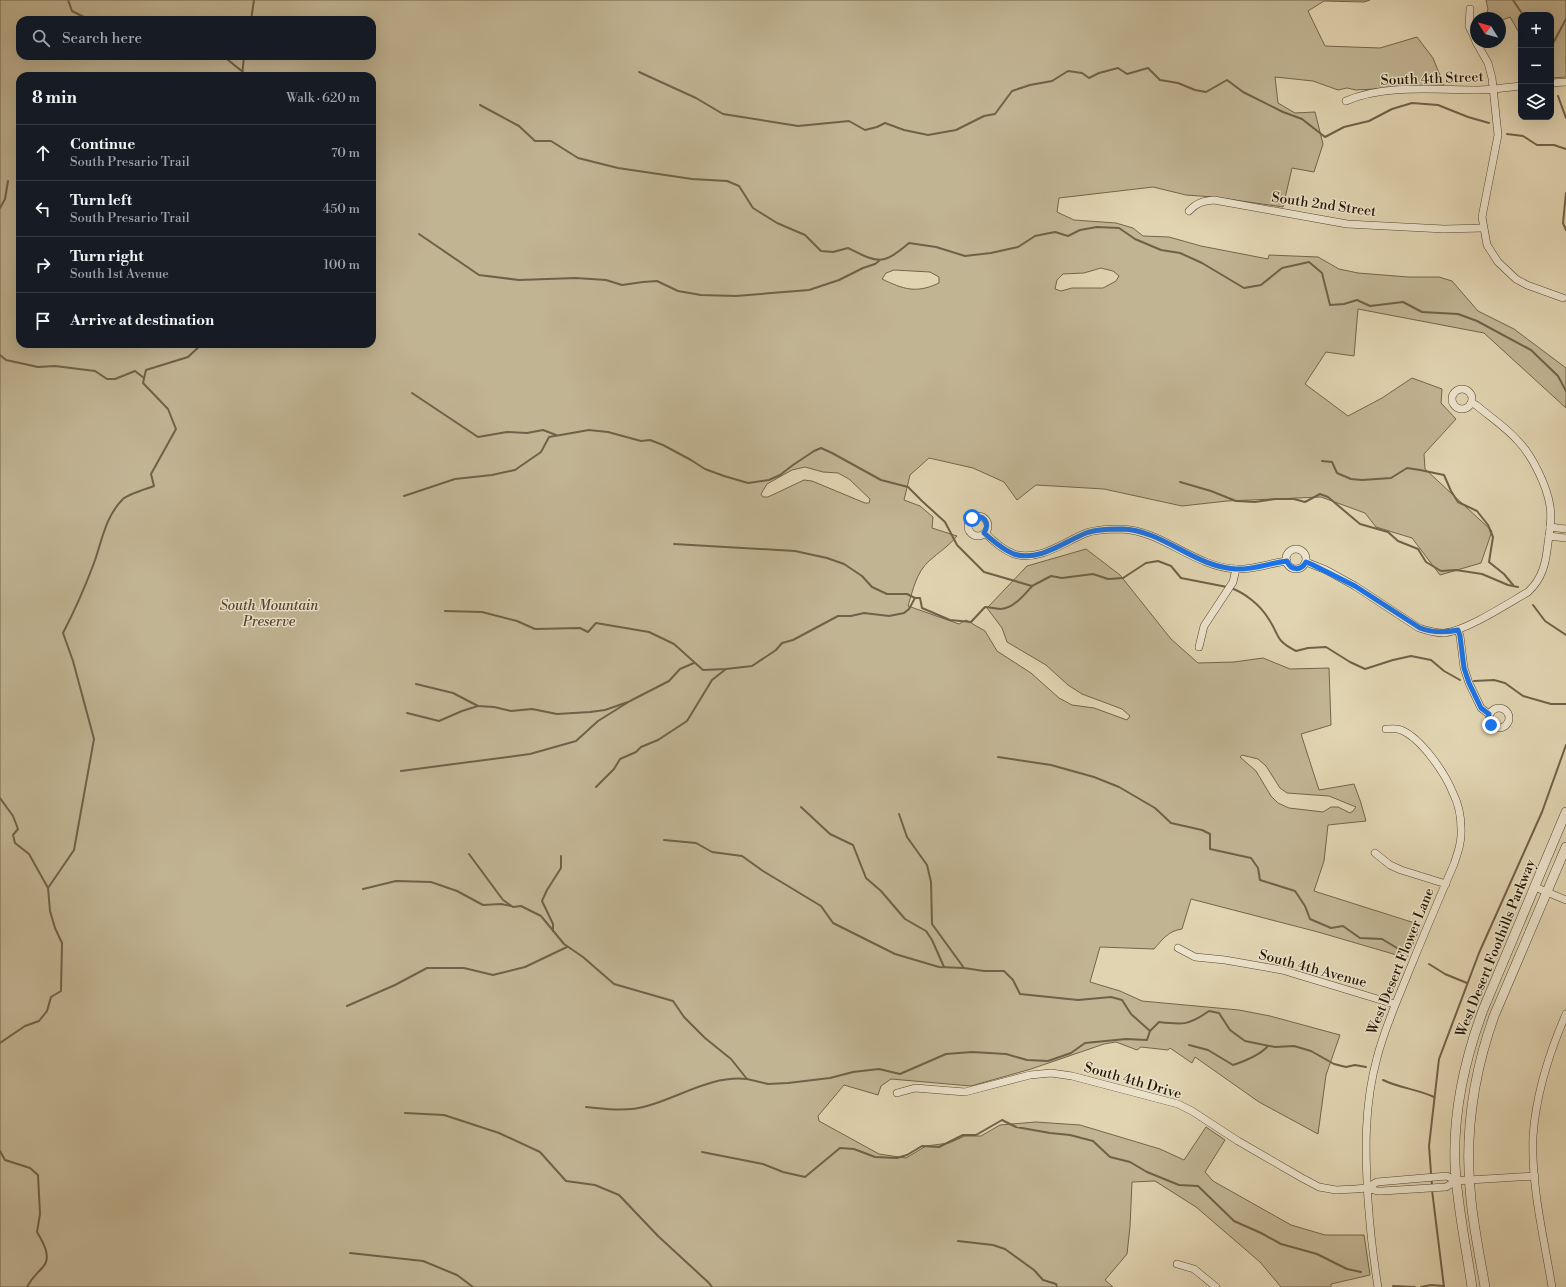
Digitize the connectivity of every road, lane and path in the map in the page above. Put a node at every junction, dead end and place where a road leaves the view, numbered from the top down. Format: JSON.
{"nodes":[{"id":1,"x":1470,"y":9,"type":"dead end"},
{"id":2,"x":1470,"y":28,"type":"edge"},
{"id":3,"x":1479,"y":48,"type":"edge"},
{"id":4,"x":1566,"y":82,"type":"edge"},
{"id":5,"x":1554,"y":83,"type":"edge"},
{"id":6,"x":1518,"y":86,"type":"edge"},
{"id":7,"x":1493,"y":89,"type":"junction"},
{"id":8,"x":1346,"y":101,"type":"dead end"},
{"id":9,"x":1189,"y":211,"type":"dead end"},
{"id":10,"x":1483,"y":228,"type":"junction"},
{"id":11,"x":1563,"y":298,"type":"dead end"},
{"id":12,"x":1471,"y":403,"type":"dead end"},
{"id":13,"x":1550,"y":527,"type":"junction"},
{"id":14,"x":1566,"y":529,"type":"edge"},
{"id":15,"x":984,"y":533,"type":"dead end"},
{"id":16,"x":1549,"y":536,"type":"junction"},
{"id":17,"x":1566,"y":538,"type":"edge"},
{"id":18,"x":1287,"y":561,"type":"junction"},
{"id":19,"x":1306,"y":562,"type":"junction"},
{"id":20,"x":1236,"y":569,"type":"junction"},
{"id":21,"x":1458,"y":630,"type":"junction"},
{"id":22,"x":1199,"y":647,"type":"dead end"},
{"id":23,"x":1489,"y":714,"type":"dead end"},
{"id":24,"x":1386,"y":729,"type":"dead end"},
{"id":25,"x":1566,"y":812,"type":"edge"},
{"id":26,"x":1566,"y":846,"type":"edge"},
{"id":27,"x":1375,"y":853,"type":"dead end"},
{"id":28,"x":1446,"y":884,"type":"junction"},
{"id":29,"x":1535,"y":887,"type":"junction"},
{"id":30,"x":1547,"y":892,"type":"junction"},
{"id":31,"x":1566,"y":900,"type":"edge"},
{"id":32,"x":1178,"y":948,"type":"dead end"},
{"id":33,"x":1394,"y":1004,"type":"junction"},
{"id":34,"x":1566,"y":1014,"type":"edge"},
{"id":35,"x":897,"y":1093,"type":"dead end"},
{"id":36,"x":1535,"y":1176,"type":"junction"},
{"id":37,"x":1469,"y":1180,"type":"junction"},
{"id":38,"x":1393,"y":1181,"type":"junction"},
{"id":39,"x":1456,"y":1182,"type":"junction"},
{"id":40,"x":1367,"y":1188,"type":"junction"},
{"id":41,"x":1394,"y":1190,"type":"junction"},
{"id":42,"x":1177,"y":1264,"type":"dead end"},
{"id":43,"x":1216,"y":1287,"type":"edge"},
{"id":44,"x":1378,"y":1287,"type":"edge"},
{"id":45,"x":1472,"y":1287,"type":"edge"},
{"id":46,"x":1485,"y":1287,"type":"edge"},
{"id":47,"x":1552,"y":1287,"type":"edge"}],
"edges":[{"from":1,"to":2,"type":"street"},
{"from":3,"to":7,"type":"street"},
{"from":4,"to":5,"type":"street"},
{"from":6,"to":7,"type":"street","name":"South 4th Street"},
{"from":7,"to":8,"type":"street","name":"South 4th Street"},
{"from":7,"to":10,"type":"street"},
{"from":9,"to":10,"type":"street","name":"South 2nd Street"},
{"from":10,"to":11,"type":"street"},
{"from":12,"to":13,"type":"street"},
{"from":13,"to":14,"type":"street"},
{"from":13,"to":16,"type":"street"},
{"from":15,"to":20,"type":"street"},
{"from":16,"to":17,"type":"street"},
{"from":16,"to":21,"type":"street"},
{"from":18,"to":19,"type":"street"},
{"from":18,"to":19,"type":"street"},
{"from":18,"to":20,"type":"street"},
{"from":19,"to":21,"type":"street"},
{"from":20,"to":22,"type":"street"},
{"from":21,"to":23,"type":"street"},
{"from":24,"to":28,"type":"street","name":"West Desert Flower Lane"},
{"from":25,"to":29,"type":"street","name":"West Desert Foothills Parkway"},
{"from":26,"to":30,"type":"street","name":"West Desert Foothills Parkway"},
{"from":27,"to":28,"type":"street"},
{"from":28,"to":33,"type":"street","name":"West Desert Flower Lane"},
{"from":29,"to":30,"type":"street"},
{"from":29,"to":39,"type":"street","name":"West Desert Foothills Parkway"},
{"from":30,"to":31,"type":"street"},
{"from":30,"to":37,"type":"street","name":"West Desert Foothills Parkway"},
{"from":32,"to":33,"type":"street","name":"South 4th Avenue"},
{"from":33,"to":40,"type":"street","name":"West Desert Flower Lane"},
{"from":34,"to":36,"type":"street"},
{"from":35,"to":40,"type":"street","name":"South 4th Drive"},
{"from":36,"to":37,"type":"street","name":"South 4th Drive"},
{"from":36,"to":47,"type":"street"},
{"from":37,"to":39,"type":"street","name":"South 4th Drive"},
{"from":37,"to":46,"type":"street","name":"West Desert Foothills Parkway"},
{"from":38,"to":39,"type":"street","name":"South 4th Drive"},
{"from":38,"to":40,"type":"street","name":"South 4th Drive"},
{"from":38,"to":41,"type":"street"},
{"from":39,"to":41,"type":"street","name":"South 4th Drive"},
{"from":39,"to":45,"type":"street","name":"West Desert Foothills Parkway"},
{"from":40,"to":41,"type":"street","name":"South 4th Drive"},
{"from":40,"to":44,"type":"street","name":"West Desert Flower Lane"},
{"from":42,"to":43,"type":"street"}]}
